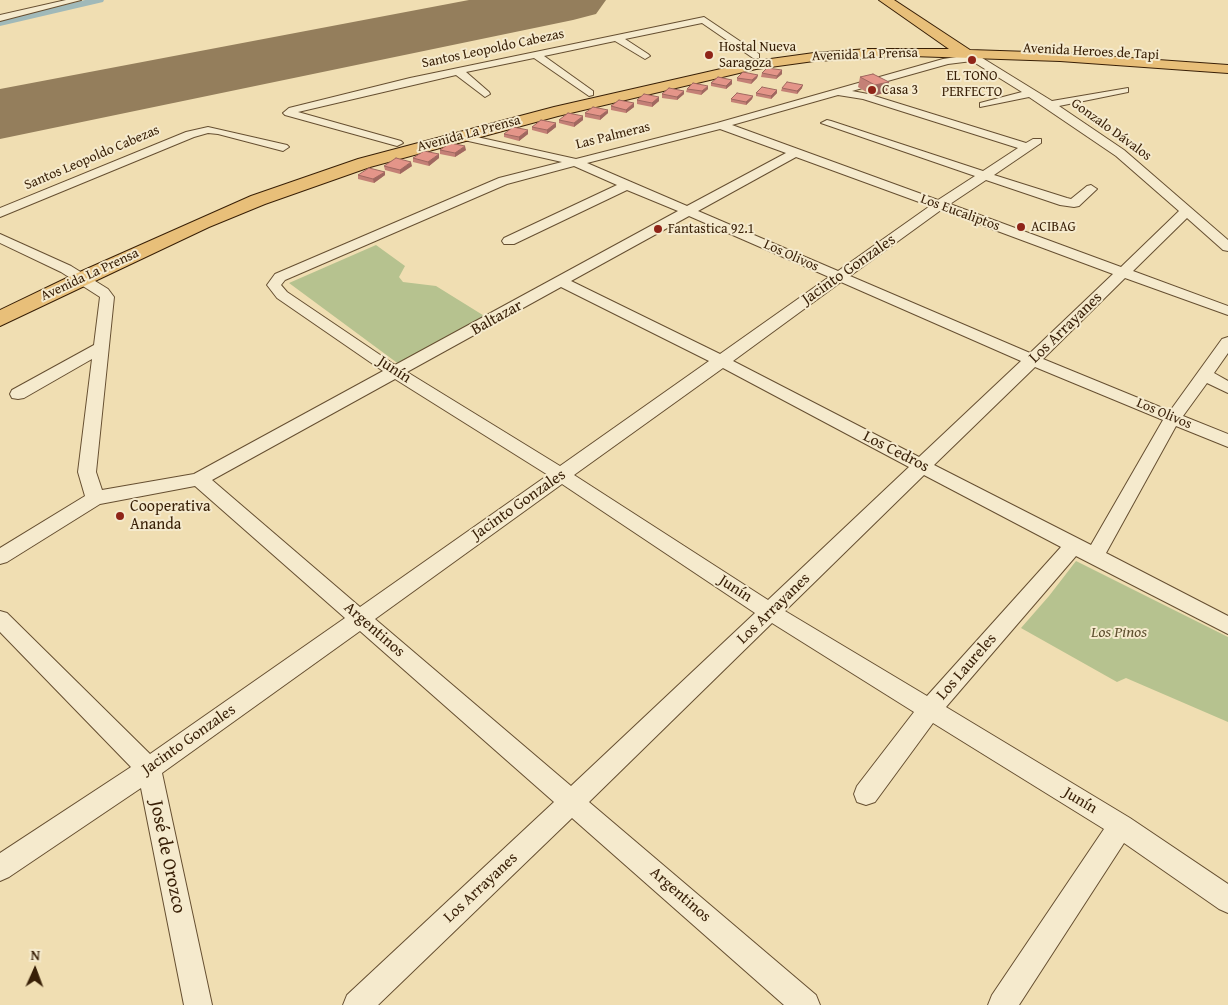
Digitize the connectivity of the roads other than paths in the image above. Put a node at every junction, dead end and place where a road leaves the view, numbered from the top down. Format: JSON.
{"nodes":[{"id":1,"x":77,"y":0,"type":"edge"},
{"id":2,"x":885,"y":0,"type":"edge"},
{"id":3,"x":904,"y":0,"type":"edge"},
{"id":4,"x":0,"y":18,"type":"edge"},
{"id":5,"x":617,"y":38,"type":"junction"},
{"id":6,"x":970,"y":51,"type":"junction"},
{"id":7,"x":536,"y":55,"type":"junction"},
{"id":8,"x":645,"y":56,"type":"dead end"},
{"id":9,"x":756,"y":56,"type":"junction"},
{"id":10,"x":1228,"y":62,"type":"edge"},
{"id":11,"x":1228,"y":69,"type":"edge"},
{"id":12,"x":458,"y":71,"type":"junction"},
{"id":13,"x":1124,"y":90,"type":"dead end"},
{"id":14,"x":589,"y":93,"type":"junction"},
{"id":15,"x":836,"y":93,"type":"junction"},
{"id":16,"x":1031,"y":93,"type":"junction"},
{"id":17,"x":486,"y":94,"type":"dead end"},
{"id":18,"x":984,"y":105,"type":"dead end"},
{"id":19,"x":1050,"y":105,"type":"junction"},
{"id":20,"x":827,"y":123,"type":"dead end"},
{"id":21,"x":721,"y":124,"type":"junction"},
{"id":22,"x":458,"y":136,"type":"junction"},
{"id":23,"x":397,"y":143,"type":"junction"},
{"id":24,"x":283,"y":147,"type":"dead end"},
{"id":25,"x":794,"y":153,"type":"junction"},
{"id":26,"x":572,"y":161,"type":"junction"},
{"id":27,"x":983,"y":175,"type":"junction"},
{"id":28,"x":628,"y":185,"type":"junction"},
{"id":29,"x":1091,"y":189,"type":"dead end"},
{"id":30,"x":940,"y":205,"type":"junction"},
{"id":31,"x":1188,"y":210,"type":"junction"},
{"id":32,"x":690,"y":212,"type":"junction"},
{"id":33,"x":0,"y":213,"type":"edge"},
{"id":34,"x":0,"y":238,"type":"edge"},
{"id":35,"x":509,"y":241,"type":"dead end"},
{"id":36,"x":1228,"y":247,"type":"edge"},
{"id":37,"x":1124,"y":272,"type":"junction"},
{"id":38,"x":73,"y":274,"type":"junction"},
{"id":39,"x":840,"y":277,"type":"junction"},
{"id":40,"x":562,"y":282,"type":"junction"},
{"id":41,"x":274,"y":285,"type":"joint"},
{"id":42,"x":0,"y":301,"type":"edge"},
{"id":43,"x":1228,"y":311,"type":"edge"},
{"id":44,"x":0,"y":318,"type":"edge"},
{"id":45,"x":1228,"y":342,"type":"edge"},
{"id":46,"x":101,"y":347,"type":"junction"},
{"id":47,"x":1033,"y":360,"type":"junction"},
{"id":48,"x":721,"y":361,"type":"junction"},
{"id":49,"x":397,"y":372,"type":"junction"},
{"id":50,"x":1205,"y":375,"type":"junction"},
{"id":51,"x":1228,"y":388,"type":"edge"},
{"id":52,"x":18,"y":394,"type":"dead end"},
{"id":53,"x":1175,"y":418,"type":"junction"},
{"id":54,"x":1228,"y":441,"type":"edge"},
{"id":55,"x":922,"y":466,"type":"junction"},
{"id":56,"x":561,"y":475,"type":"junction"},
{"id":57,"x":199,"y":480,"type":"junction"},
{"id":58,"x":96,"y":498,"type":"junction"},
{"id":59,"x":1075,"y":544,"type":"junction"},
{"id":60,"x":1094,"y":555,"type":"junction"},
{"id":61,"x":0,"y":557,"type":"edge"},
{"id":62,"x":770,"y":612,"type":"junction"},
{"id":63,"x":360,"y":618,"type":"junction"},
{"id":64,"x":0,"y":619,"type":"edge"},
{"id":65,"x":1228,"y":626,"type":"edge"},
{"id":66,"x":930,"y":709,"type":"junction"},
{"id":67,"x":149,"y":769,"type":"junction"},
{"id":68,"x":866,"y":794,"type":"dead end"},
{"id":69,"x":572,"y":802,"type":"junction"},
{"id":70,"x":1121,"y":826,"type":"junction"},
{"id":71,"x":0,"y":868,"type":"edge"},
{"id":72,"x":1228,"y":900,"type":"edge"},
{"id":73,"x":198,"y":1005,"type":"edge"},
{"id":74,"x":357,"y":1005,"type":"edge"},
{"id":75,"x":806,"y":1005,"type":"edge"},
{"id":76,"x":1002,"y":1005,"type":"edge"}],
"edges":[{"from":1,"to":4,"type":"street"},
{"from":2,"to":6,"type":"main road"},
{"from":3,"to":6,"type":"main road"},
{"from":5,"to":7,"type":"street","name":"Santos Leopoldo Cabezas"},
{"from":5,"to":8,"type":"street"},
{"from":5,"to":9,"type":"street","name":"Santos Leopoldo Cabezas"},
{"from":6,"to":9,"type":"main road","name":"Avenida La Prensa"},
{"from":6,"to":10,"type":"main road","name":"Avenida Heroes de Tapi"},
{"from":6,"to":11,"type":"main road","name":"Avenida Heroes de Tapi"},
{"from":6,"to":15,"type":"street","name":"Las Palmeras"},
{"from":6,"to":16,"type":"street","name":"Gonzalo Dávalos"},
{"from":6,"to":22,"type":"main road","name":"Avenida La Prensa"},
{"from":7,"to":12,"type":"street","name":"Santos Leopoldo Cabezas"},
{"from":7,"to":14,"type":"street"},
{"from":9,"to":14,"type":"main road","name":"Avenida La Prensa"},
{"from":12,"to":17,"type":"street"},
{"from":12,"to":23,"type":"street","name":"Santos Leopoldo Cabezas"},
{"from":13,"to":19,"type":"street"},
{"from":14,"to":23,"type":"main road","name":"Avenida La Prensa"},
{"from":15,"to":21,"type":"street","name":"Las Palmeras"},
{"from":15,"to":27,"type":"street","name":"Jacinto Gonzales"},
{"from":16,"to":18,"type":"street"},
{"from":16,"to":19,"type":"street","name":"Gonzalo Dávalos"},
{"from":19,"to":31,"type":"street","name":"Gonzalo Dávalos"},
{"from":20,"to":27,"type":"street"},
{"from":21,"to":25,"type":"street","name":"Los Eucaliptos"},
{"from":21,"to":26,"type":"street","name":"Las Palmeras"},
{"from":22,"to":26,"type":"street","name":"Los Olivos"},
{"from":22,"to":38,"type":"main road","name":"Avenida La Prensa"},
{"from":23,"to":38,"type":"main road","name":"Avenida La Prensa"},
{"from":24,"to":33,"type":"street","name":"Santos Leopoldo Cabezas"},
{"from":25,"to":30,"type":"street","name":"Los Eucaliptos"},
{"from":25,"to":32,"type":"street","name":"Baltazar"},
{"from":26,"to":28,"type":"street","name":"Los Olivos"},
{"from":26,"to":41,"type":"street","name":"Las Palmeras"},
{"from":27,"to":29,"type":"street"},
{"from":27,"to":30,"type":"street","name":"Jacinto Gonzales"},
{"from":28,"to":32,"type":"street","name":"Los Olivos"},
{"from":28,"to":35,"type":"street"},
{"from":30,"to":37,"type":"street","name":"Los Eucaliptos"},
{"from":30,"to":39,"type":"street","name":"Jacinto Gonzales"},
{"from":31,"to":36,"type":"street","name":"Gonzalo Dávalos"},
{"from":31,"to":37,"type":"street","name":"Los Arrayanes"},
{"from":32,"to":39,"type":"street","name":"Los Olivos"},
{"from":32,"to":40,"type":"street","name":"Baltazar"},
{"from":34,"to":38,"type":"street"},
{"from":37,"to":43,"type":"street","name":"Los Eucaliptos"},
{"from":37,"to":47,"type":"street","name":"Los Arrayanes"},
{"from":38,"to":42,"type":"main road","name":"Avenida La Prensa"},
{"from":38,"to":44,"type":"main road","name":"Avenida La Prensa"},
{"from":38,"to":46,"type":"street"},
{"from":39,"to":47,"type":"street","name":"Los Olivos"},
{"from":39,"to":48,"type":"street","name":"Jacinto Gonzales"},
{"from":40,"to":48,"type":"street","name":"Los Cedros"},
{"from":40,"to":49,"type":"street","name":"Baltazar"},
{"from":41,"to":49,"type":"street","name":"Junín"},
{"from":45,"to":50,"type":"street"},
{"from":46,"to":52,"type":"street"},
{"from":46,"to":58,"type":"street"},
{"from":47,"to":53,"type":"street","name":"Los Olivos"},
{"from":47,"to":55,"type":"street","name":"Los Arrayanes"},
{"from":48,"to":55,"type":"street","name":"Los Cedros"},
{"from":48,"to":56,"type":"street","name":"Jacinto Gonzales"},
{"from":49,"to":56,"type":"street","name":"Junín"},
{"from":49,"to":57,"type":"street","name":"Baltazar"},
{"from":50,"to":51,"type":"street"},
{"from":50,"to":53,"type":"street"},
{"from":53,"to":54,"type":"street","name":"Los Olivos"},
{"from":53,"to":60,"type":"street"},
{"from":55,"to":59,"type":"street","name":"Los Cedros"},
{"from":55,"to":62,"type":"street","name":"Los Arrayanes"},
{"from":56,"to":62,"type":"street","name":"Junín"},
{"from":56,"to":63,"type":"street","name":"Jacinto Gonzales"},
{"from":57,"to":58,"type":"street"},
{"from":57,"to":63,"type":"street","name":"Argentinos"},
{"from":58,"to":61,"type":"street"},
{"from":59,"to":60,"type":"street","name":"Los Cedros"},
{"from":59,"to":66,"type":"street","name":"Los Laureles"},
{"from":60,"to":65,"type":"street","name":"Los Cedros"},
{"from":62,"to":66,"type":"street","name":"Junín"},
{"from":62,"to":69,"type":"street","name":"Los Arrayanes"},
{"from":63,"to":67,"type":"street","name":"Jacinto Gonzales"},
{"from":63,"to":69,"type":"street","name":"Argentinos"},
{"from":64,"to":67,"type":"street"},
{"from":66,"to":68,"type":"street","name":"Los Laureles"},
{"from":66,"to":70,"type":"street","name":"Junín"},
{"from":67,"to":71,"type":"street","name":"Jacinto Gonzales"},
{"from":67,"to":73,"type":"street","name":"José de Orozco"},
{"from":69,"to":74,"type":"street","name":"Los Arrayanes"},
{"from":69,"to":75,"type":"street","name":"Argentinos"},
{"from":70,"to":72,"type":"street","name":"Junín"},
{"from":70,"to":76,"type":"street"}]}
